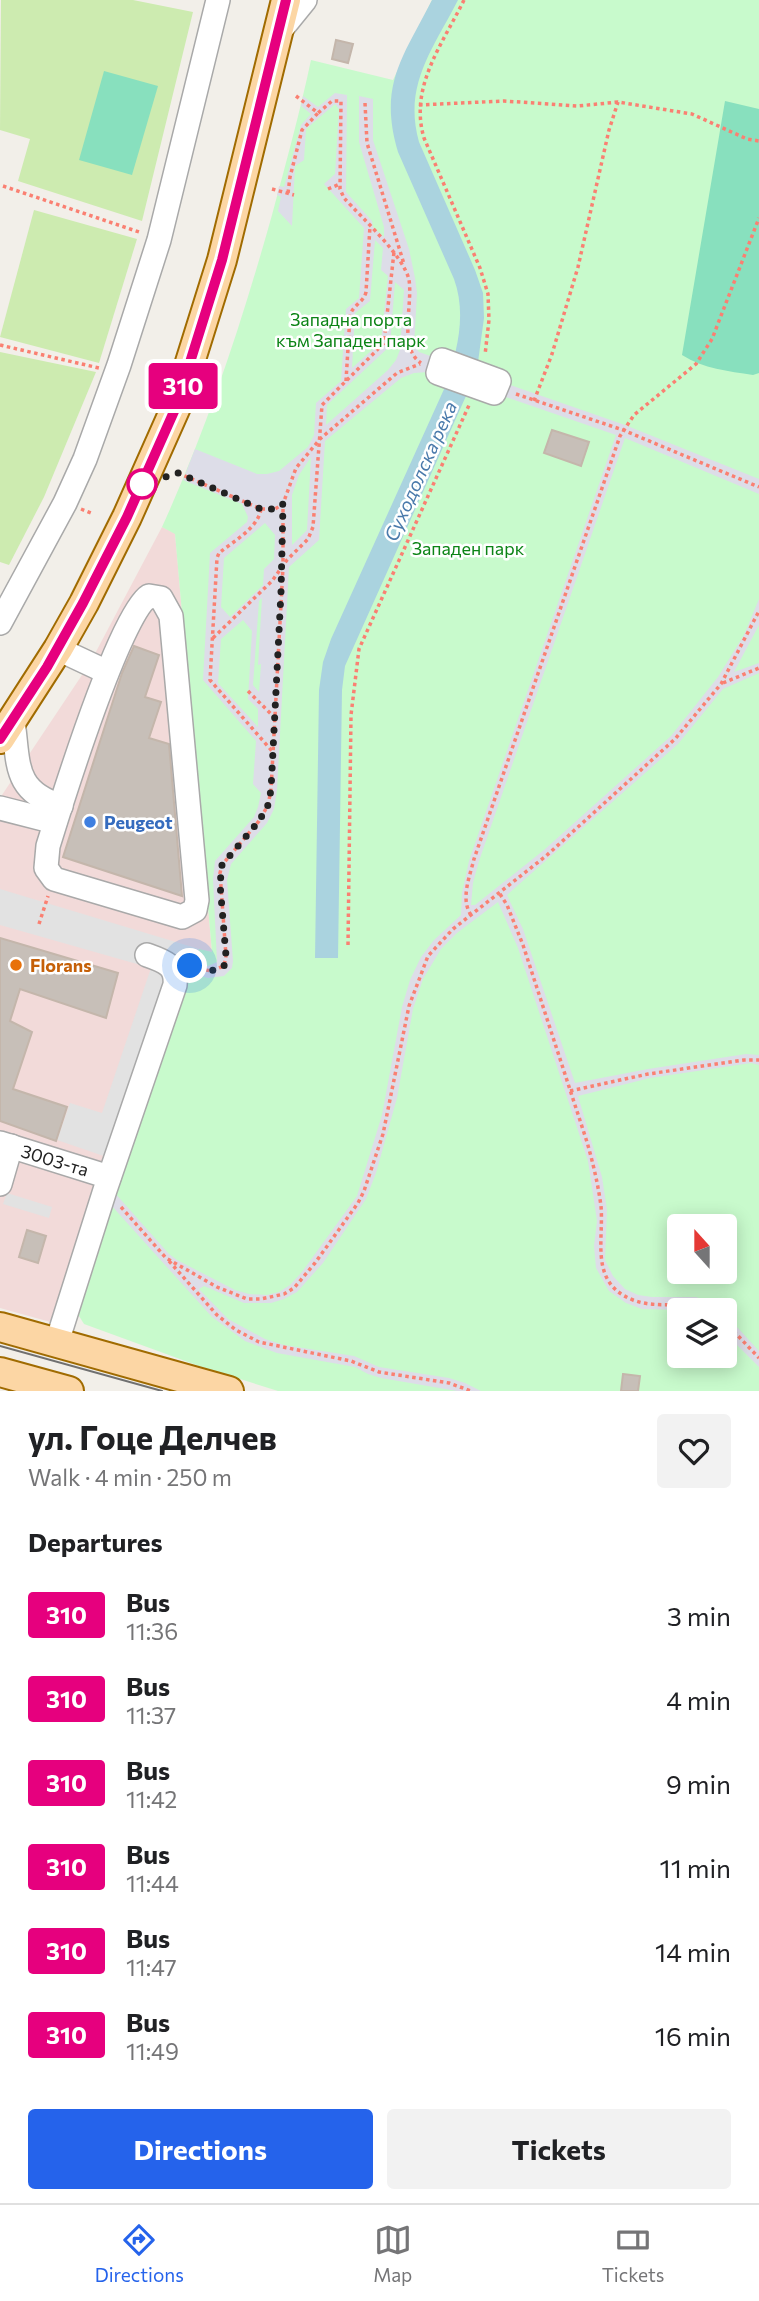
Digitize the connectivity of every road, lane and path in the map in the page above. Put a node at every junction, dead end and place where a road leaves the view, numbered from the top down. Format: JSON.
{"nodes":[{"id":1,"x":218,"y":0,"type":"edge"},
{"id":2,"x":286,"y":0,"type":"edge"},
{"id":3,"x":305,"y":0,"type":"edge"},
{"id":4,"x":464,"y":0,"type":"edge"},
{"id":5,"x":279,"y":32,"type":"junction"},
{"id":6,"x":296,"y":96,"type":"dead end"},
{"id":7,"x":618,"y":102,"type":"junction"},
{"id":8,"x":365,"y":103,"type":"dead end"},
{"id":9,"x":419,"y":105,"type":"junction"},
{"id":10,"x":318,"y":113,"type":"junction"},
{"id":11,"x":759,"y":141,"type":"edge"},
{"id":12,"x":299,"y":142,"type":"junction"},
{"id":13,"x":305,"y":143,"type":"dead end"},
{"id":14,"x":340,"y":184,"type":"junction"},
{"id":15,"x":3,"y":186,"type":"dead end"},
{"id":16,"x":272,"y":189,"type":"dead end"},
{"id":17,"x":328,"y":189,"type":"dead end"},
{"id":18,"x":759,"y":218,"type":"edge"},
{"id":19,"x":370,"y":226,"type":"junction"},
{"id":20,"x":144,"y":233,"type":"dead end"},
{"id":21,"x":394,"y":252,"type":"junction"},
{"id":22,"x":405,"y":266,"type":"junction"},
{"id":23,"x":0,"y":345,"type":"edge"},
{"id":24,"x":484,"y":363,"type":"dead end"},
{"id":25,"x":101,"y":368,"type":"dead end"},
{"id":26,"x":346,"y":381,"type":"junction"},
{"id":27,"x":496,"y":387,"type":"dead end"},
{"id":28,"x":470,"y":401,"type":"dead end"},
{"id":29,"x":534,"y":401,"type":"junction"},
{"id":30,"x":623,"y":430,"type":"junction"},
{"id":31,"x":320,"y":439,"type":"junction"},
{"id":32,"x":178,"y":473,"type":"dead end"},
{"id":33,"x":759,"y":487,"type":"edge"},
{"id":34,"x":283,"y":504,"type":"junction"},
{"id":35,"x":261,"y":509,"type":"junction"},
{"id":36,"x":282,"y":567,"type":"junction"},
{"id":37,"x":759,"y":611,"type":"edge"},
{"id":38,"x":0,"y":623,"type":"edge"},
{"id":39,"x":212,"y":638,"type":"junction"},
{"id":40,"x":58,"y":649,"type":"junction"},
{"id":41,"x":759,"y":668,"type":"edge"},
{"id":42,"x":107,"y":673,"type":"junction"},
{"id":43,"x":722,"y":684,"type":"junction"},
{"id":44,"x":248,"y":691,"type":"dead end"},
{"id":45,"x":275,"y":718,"type":"junction"},
{"id":46,"x":7,"y":730,"type":"edge"},
{"id":47,"x":273,"y":752,"type":"junction"},
{"id":48,"x":0,"y":808,"type":"edge"},
{"id":49,"x":58,"y":814,"type":"junction"},
{"id":50,"x":499,"y":894,"type":"junction"},
{"id":51,"x":46,"y":902,"type":"dead end"},
{"id":52,"x":471,"y":916,"type":"junction"},
{"id":53,"x":39,"y":925,"type":"dead end"},
{"id":54,"x":348,"y":945,"type":"dead end"},
{"id":55,"x":147,"y":956,"type":"dead end"},
{"id":56,"x":175,"y":971,"type":"junction"},
{"id":57,"x":759,"y":1060,"type":"edge"},
{"id":58,"x":570,"y":1091,"type":"junction"},
{"id":59,"x":6,"y":1144,"type":"edge"},
{"id":60,"x":107,"y":1183,"type":"junction"},
{"id":61,"x":0,"y":1184,"type":"edge"},
{"id":62,"x":166,"y":1258,"type":"junction"},
{"id":63,"x":667,"y":1305,"type":"edge"},
{"id":64,"x":7,"y":1325,"type":"edge"},
{"id":65,"x":737,"y":1335,"type":"edge"},
{"id":66,"x":57,"y":1342,"type":"junction"},
{"id":67,"x":759,"y":1358,"type":"edge"},
{"id":68,"x":0,"y":1372,"type":"edge"},
{"id":69,"x":54,"y":1390,"type":"edge"},
{"id":70,"x":229,"y":1391,"type":"edge"},
{"id":71,"x":471,"y":1391,"type":"edge"}],
"edges":[{"from":1,"to":38,"type":"street"},
{"from":2,"to":5,"type":"main road"},
{"from":3,"to":5,"type":"street"},
{"from":4,"to":9,"type":"path"},
{"from":5,"to":40,"type":"main road"},
{"from":6,"to":10,"type":"path"},
{"from":7,"to":9,"type":"path"},
{"from":7,"to":11,"type":"path"},
{"from":7,"to":29,"type":"path"},
{"from":8,"to":22,"type":"path"},
{"from":9,"to":24,"type":"path"},
{"from":10,"to":12,"type":"path"},
{"from":10,"to":14,"type":"path"},
{"from":12,"to":13,"type":"path"},
{"from":12,"to":16,"type":"path"},
{"from":14,"to":17,"type":"path"},
{"from":14,"to":19,"type":"path"},
{"from":15,"to":20,"type":"path"},
{"from":18,"to":30,"type":"path"},
{"from":19,"to":21,"type":"path"},
{"from":19,"to":26,"type":"path"},
{"from":21,"to":22,"type":"path"},
{"from":21,"to":26,"type":"path"},
{"from":22,"to":31,"type":"path"},
{"from":23,"to":25,"type":"path"},
{"from":26,"to":31,"type":"path"},
{"from":27,"to":29,"type":"path"},
{"from":28,"to":54,"type":"path"},
{"from":29,"to":30,"type":"path"},
{"from":30,"to":33,"type":"path"},
{"from":30,"to":52,"type":"path"},
{"from":31,"to":34,"type":"path"},
{"from":31,"to":36,"type":"path"},
{"from":32,"to":35,"type":"path"},
{"from":34,"to":35,"type":"path"},
{"from":34,"to":36,"type":"path"},
{"from":35,"to":39,"type":"path"},
{"from":36,"to":39,"type":"path"},
{"from":36,"to":45,"type":"path"},
{"from":37,"to":43,"type":"path"},
{"from":39,"to":47,"type":"path"},
{"from":40,"to":42,"type":"street"},
{"from":40,"to":46,"type":"main road"},
{"from":41,"to":43,"type":"path"},
{"from":42,"to":49,"type":"street"},
{"from":42,"to":49,"type":"street"},
{"from":43,"to":50,"type":"path"},
{"from":44,"to":45,"type":"path"},
{"from":45,"to":47,"type":"path"},
{"from":46,"to":49,"type":"street"},
{"from":47,"to":56,"type":"path"},
{"from":48,"to":49,"type":"street"},
{"from":50,"to":52,"type":"path"},
{"from":50,"to":58,"type":"path"},
{"from":51,"to":53,"type":"path"},
{"from":52,"to":62,"type":"path"},
{"from":55,"to":56,"type":"street"},
{"from":56,"to":60,"type":"street"},
{"from":57,"to":58,"type":"path"},
{"from":58,"to":63,"type":"path"},
{"from":59,"to":60,"type":"street","name":"3003-та"},
{"from":59,"to":61,"type":"street"},
{"from":60,"to":62,"type":"path"},
{"from":60,"to":66,"type":"street"},
{"from":62,"to":71,"type":"path"},
{"from":64,"to":66,"type":"main road"},
{"from":65,"to":67,"type":"path"},
{"from":66,"to":70,"type":"main road"},
{"from":68,"to":69,"type":"main road"}]}
